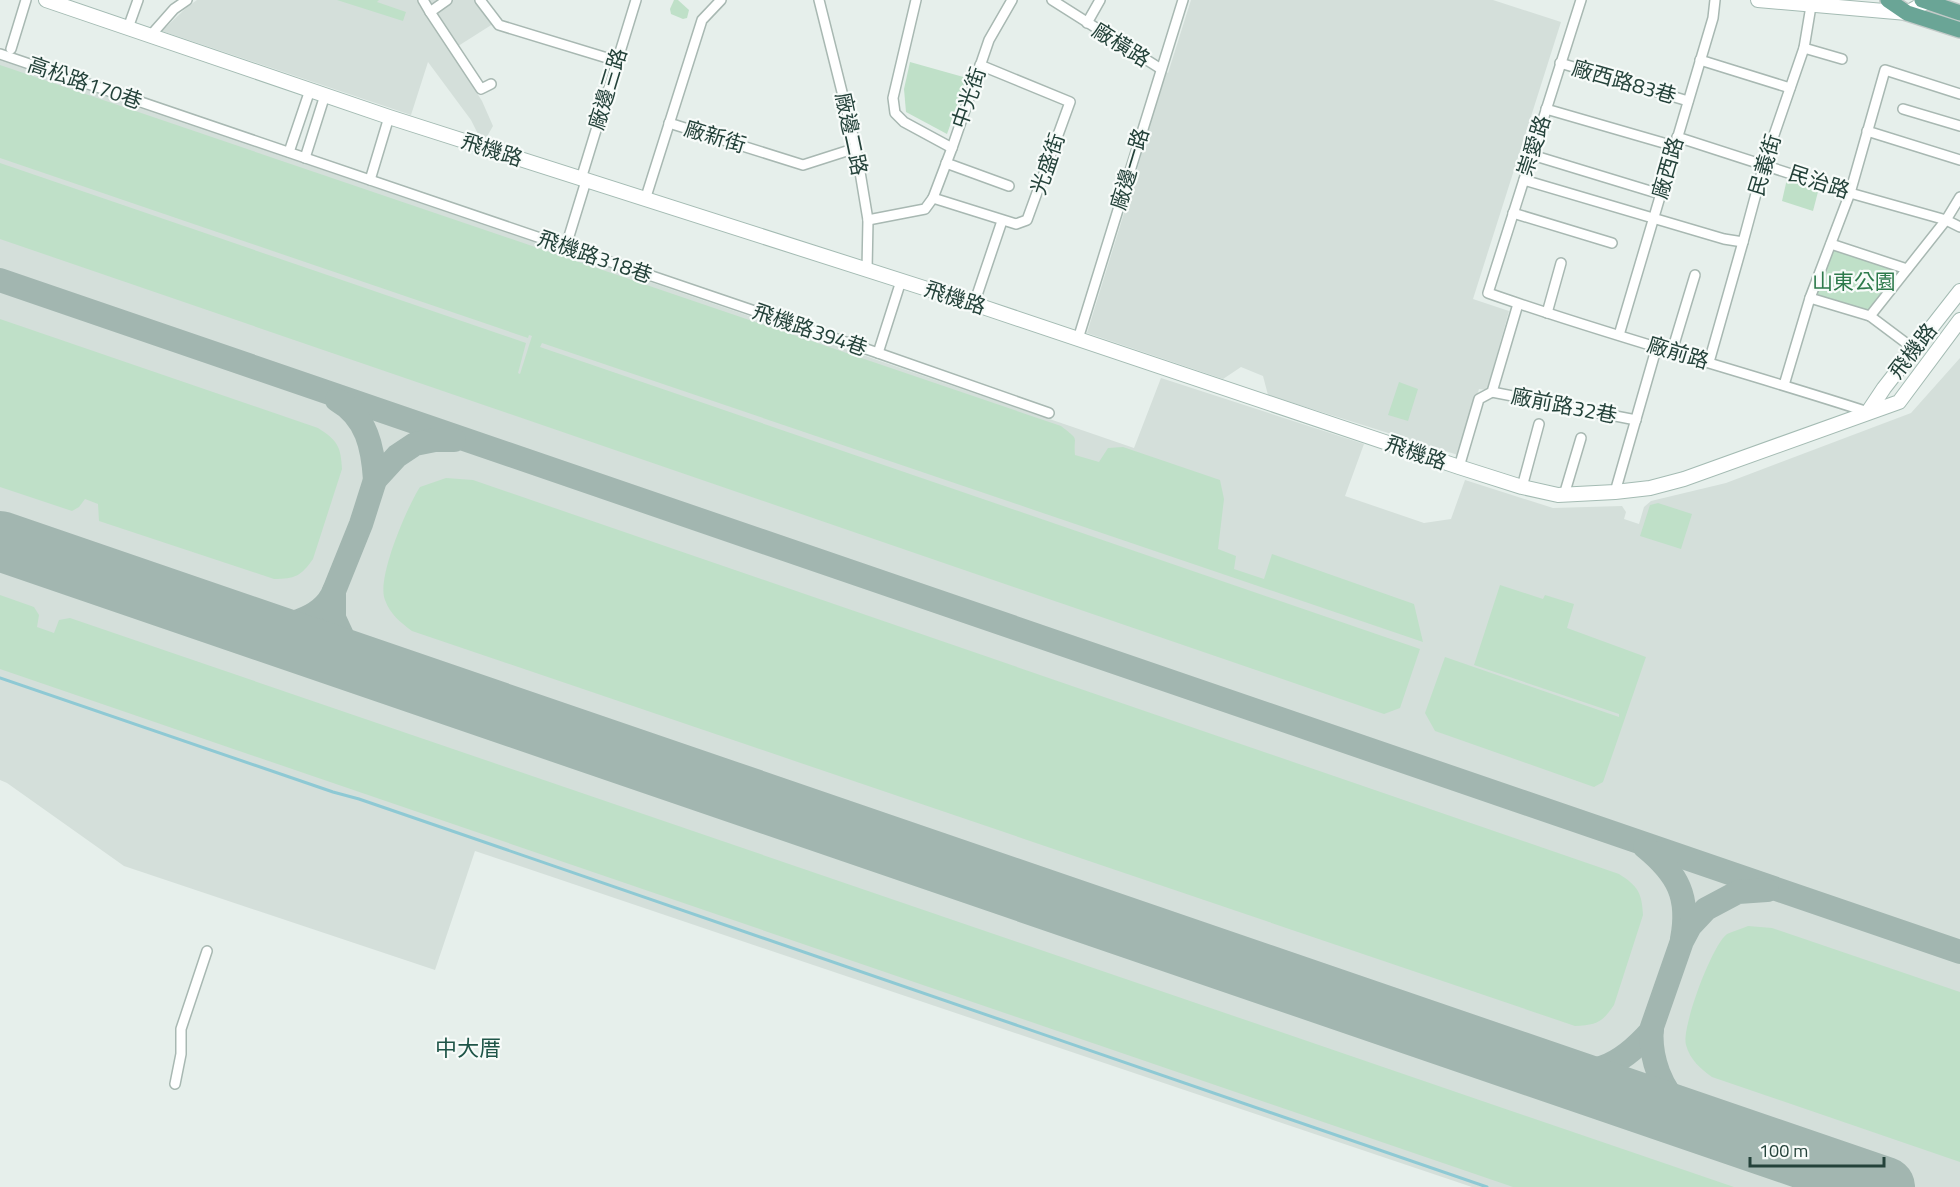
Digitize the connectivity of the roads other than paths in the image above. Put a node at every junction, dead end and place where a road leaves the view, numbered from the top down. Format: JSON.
{"nodes":[{"id":1,"x":26,"y":0,"type":"edge"},
{"id":2,"x":46,"y":0,"type":"edge"},
{"id":3,"x":138,"y":0,"type":"edge"},
{"id":4,"x":187,"y":0,"type":"edge"},
{"id":5,"x":423,"y":0,"type":"edge"},
{"id":6,"x":447,"y":0,"type":"edge"},
{"id":7,"x":480,"y":0,"type":"edge"},
{"id":8,"x":636,"y":0,"type":"edge"},
{"id":9,"x":720,"y":0,"type":"edge"},
{"id":10,"x":819,"y":0,"type":"edge"},
{"id":11,"x":916,"y":0,"type":"edge"},
{"id":12,"x":1012,"y":0,"type":"edge"},
{"id":13,"x":1052,"y":0,"type":"edge"},
{"id":14,"x":1100,"y":0,"type":"edge"},
{"id":15,"x":1183,"y":0,"type":"edge"},
{"id":16,"x":1581,"y":0,"type":"edge"},
{"id":17,"x":1715,"y":0,"type":"edge"},
{"id":18,"x":1758,"y":0,"type":"edge"},
{"id":19,"x":1888,"y":0,"type":"edge"},
{"id":20,"x":1924,"y":1,"type":"edge"},
{"id":21,"x":1812,"y":3,"type":"edge"},
{"id":22,"x":430,"y":12,"type":"junction"},
{"id":23,"x":1907,"y":13,"type":"junction"},
{"id":24,"x":1960,"y":13,"type":"edge"},
{"id":25,"x":1087,"y":23,"type":"junction"},
{"id":26,"x":128,"y":28,"type":"junction"},
{"id":27,"x":1960,"y":30,"type":"edge"},
{"id":28,"x":151,"y":35,"type":"junction"},
{"id":29,"x":1804,"y":48,"type":"junction"},
{"id":30,"x":11,"y":49,"type":"dead end"},
{"id":31,"x":0,"y":54,"type":"edge"},
{"id":32,"x":1842,"y":59,"type":"dead end"},
{"id":33,"x":1700,"y":60,"type":"junction"},
{"id":34,"x":617,"y":61,"type":"junction"},
{"id":35,"x":1560,"y":63,"type":"junction"},
{"id":36,"x":980,"y":65,"type":"junction"},
{"id":37,"x":1161,"y":69,"type":"junction"},
{"id":38,"x":491,"y":84,"type":"dead end"},
{"id":39,"x":1790,"y":88,"type":"junction"},
{"id":40,"x":310,"y":90,"type":"junction"},
{"id":41,"x":1960,"y":94,"type":"edge"},
{"id":42,"x":325,"y":95,"type":"junction"},
{"id":43,"x":1688,"y":101,"type":"junction"},
{"id":44,"x":1546,"y":109,"type":"junction"},
{"id":45,"x":1904,"y":109,"type":"dead end"},
{"id":46,"x":389,"y":117,"type":"junction"},
{"id":47,"x":669,"y":123,"type":"junction"},
{"id":48,"x":1960,"y":126,"type":"edge"},
{"id":49,"x":1867,"y":131,"type":"junction"},
{"id":50,"x":1676,"y":141,"type":"junction"},
{"id":51,"x":856,"y":148,"type":"junction"},
{"id":52,"x":952,"y":148,"type":"junction"},
{"id":53,"x":289,"y":152,"type":"junction"},
{"id":54,"x":1532,"y":155,"type":"junction"},
{"id":55,"x":305,"y":158,"type":"junction"},
{"id":56,"x":1960,"y":160,"type":"edge"},
{"id":57,"x":946,"y":163,"type":"junction"},
{"id":58,"x":1764,"y":164,"type":"junction"},
{"id":59,"x":370,"y":180,"type":"junction"},
{"id":60,"x":584,"y":180,"type":"junction"},
{"id":61,"x":1524,"y":180,"type":"junction"},
{"id":62,"x":1009,"y":186,"type":"dead end"},
{"id":63,"x":1850,"y":193,"type":"junction"},
{"id":64,"x":1660,"y":194,"type":"junction"},
{"id":65,"x":1960,"y":197,"type":"edge"},
{"id":66,"x":933,"y":198,"type":"junction"},
{"id":67,"x":645,"y":200,"type":"junction"},
{"id":68,"x":1513,"y":213,"type":"junction"},
{"id":69,"x":1653,"y":218,"type":"junction"},
{"id":70,"x":868,"y":220,"type":"junction"},
{"id":71,"x":1946,"y":220,"type":"junction"},
{"id":72,"x":1002,"y":221,"type":"junction"},
{"id":73,"x":1960,"y":227,"type":"edge"},
{"id":74,"x":1743,"y":242,"type":"junction"},
{"id":75,"x":1612,"y":243,"type":"dead end"},
{"id":76,"x":1831,"y":244,"type":"junction"},
{"id":77,"x":566,"y":246,"type":"junction"},
{"id":78,"x":1561,"y":262,"type":"dead end"},
{"id":79,"x":1906,"y":269,"type":"junction"},
{"id":80,"x":867,"y":270,"type":"junction"},
{"id":81,"x":1695,"y":275,"type":"dead end"},
{"id":82,"x":901,"y":281,"type":"junction"},
{"id":83,"x":1960,"y":291,"type":"edge"},
{"id":84,"x":1488,"y":293,"type":"joint"},
{"id":85,"x":1810,"y":298,"type":"junction"},
{"id":86,"x":974,"y":304,"type":"junction"},
{"id":87,"x":1518,"y":304,"type":"junction"},
{"id":88,"x":742,"y":307,"type":"joint"},
{"id":89,"x":1547,"y":313,"type":"junction"},
{"id":90,"x":1870,"y":316,"type":"junction"},
{"id":91,"x":1960,"y":320,"type":"edge"},
{"id":92,"x":1619,"y":335,"type":"junction"},
{"id":93,"x":1078,"y":339,"type":"junction"},
{"id":94,"x":1658,"y":346,"type":"junction"},
{"id":95,"x":1914,"y":349,"type":"junction"},
{"id":96,"x":1672,"y":351,"type":"junction"},
{"id":97,"x":878,"y":353,"type":"junction"},
{"id":98,"x":1709,"y":362,"type":"junction"},
{"id":99,"x":1784,"y":385,"type":"junction"},
{"id":100,"x":1492,"y":392,"type":"junction"},
{"id":101,"x":1868,"y":412,"type":"junction"},
{"id":102,"x":1049,"y":413,"type":"dead end"},
{"id":103,"x":1636,"y":420,"type":"junction"},
{"id":104,"x":1539,"y":424,"type":"dead end"},
{"id":105,"x":1581,"y":438,"type":"dead end"},
{"id":106,"x":1459,"y":467,"type":"junction"},
{"id":107,"x":1522,"y":487,"type":"junction"},
{"id":108,"x":1615,"y":492,"type":"junction"},
{"id":109,"x":1564,"y":495,"type":"junction"},
{"id":110,"x":207,"y":951,"type":"dead end"},
{"id":111,"x":175,"y":1084,"type":"dead end"}],
"edges":[{"from":1,"to":30,"type":"street"},
{"from":2,"to":26,"type":"street","name":"飛機路"},
{"from":3,"to":26,"type":"street"},
{"from":4,"to":28,"type":"street"},
{"from":5,"to":22,"type":"street"},
{"from":6,"to":22,"type":"street"},
{"from":7,"to":34,"type":"street"},
{"from":8,"to":34,"type":"street","name":"廠邊三路"},
{"from":9,"to":47,"type":"street","name":"廠新街"},
{"from":10,"to":51,"type":"street","name":"廠邊二路"},
{"from":11,"to":52,"type":"street"},
{"from":12,"to":36,"type":"street","name":"中光街"},
{"from":13,"to":25,"type":"street","name":"廠橫路"},
{"from":14,"to":25,"type":"street"},
{"from":15,"to":37,"type":"street","name":"廠邊一路"},
{"from":16,"to":35,"type":"street","name":"崇愛路"},
{"from":17,"to":33,"type":"street","name":"廠西路"},
{"from":18,"to":21,"type":"street"},
{"from":19,"to":23,"type":"main road"},
{"from":20,"to":23,"type":"street"},
{"from":20,"to":24,"type":"main road"},
{"from":21,"to":23,"type":"street"},
{"from":21,"to":29,"type":"street","name":"民義街"},
{"from":22,"to":38,"type":"street"},
{"from":23,"to":27,"type":"main road"},
{"from":25,"to":37,"type":"street","name":"廠橫路"},
{"from":26,"to":28,"type":"street","name":"飛機路"},
{"from":28,"to":40,"type":"street","name":"飛機路"},
{"from":29,"to":32,"type":"street"},
{"from":29,"to":39,"type":"street","name":"民義街"},
{"from":31,"to":53,"type":"street","name":"高松路170巷"},
{"from":33,"to":39,"type":"street"},
{"from":33,"to":43,"type":"street","name":"廠西路"},
{"from":34,"to":60,"type":"street","name":"廠邊三路"},
{"from":35,"to":43,"type":"street","name":"廠西路83巷"},
{"from":35,"to":44,"type":"street","name":"崇愛路"},
{"from":36,"to":52,"type":"street","name":"中光街"},
{"from":36,"to":72,"type":"street","name":"光盛街"},
{"from":37,"to":93,"type":"street","name":"廠邊一路"},
{"from":39,"to":58,"type":"street","name":"民義街"},
{"from":40,"to":42,"type":"street","name":"飛機路"},
{"from":40,"to":53,"type":"street"},
{"from":41,"to":49,"type":"street"},
{"from":42,"to":46,"type":"street","name":"飛機路"},
{"from":42,"to":55,"type":"street"},
{"from":43,"to":50,"type":"street","name":"廠西路"},
{"from":44,"to":50,"type":"street","name":"民治路"},
{"from":44,"to":54,"type":"street","name":"崇愛路"},
{"from":45,"to":48,"type":"street"},
{"from":46,"to":59,"type":"street"},
{"from":46,"to":60,"type":"street","name":"飛機路"},
{"from":47,"to":51,"type":"street","name":"廠新街"},
{"from":47,"to":67,"type":"street"},
{"from":49,"to":56,"type":"street"},
{"from":49,"to":63,"type":"street"},
{"from":50,"to":58,"type":"street","name":"民治路"},
{"from":50,"to":64,"type":"street","name":"廠西路"},
{"from":51,"to":70,"type":"street","name":"廠邊二路"},
{"from":52,"to":57,"type":"street","name":"中光街"},
{"from":53,"to":55,"type":"street","name":"高松路170巷"},
{"from":54,"to":61,"type":"street","name":"崇愛路"},
{"from":54,"to":64,"type":"street"},
{"from":55,"to":59,"type":"street","name":"飛機路318巷"},
{"from":57,"to":62,"type":"street"},
{"from":57,"to":66,"type":"street","name":"中光街"},
{"from":58,"to":63,"type":"street","name":"民治路"},
{"from":58,"to":74,"type":"street","name":"民義街"},
{"from":59,"to":77,"type":"street","name":"飛機路318巷"},
{"from":60,"to":67,"type":"street","name":"飛機路"},
{"from":60,"to":77,"type":"street","name":"廠邊三路"},
{"from":61,"to":68,"type":"street","name":"崇愛路"},
{"from":61,"to":69,"type":"street"},
{"from":63,"to":71,"type":"street","name":"民治路"},
{"from":63,"to":76,"type":"street"},
{"from":64,"to":69,"type":"street","name":"廠西路"},
{"from":65,"to":71,"type":"street"},
{"from":66,"to":70,"type":"street"},
{"from":66,"to":72,"type":"street"},
{"from":67,"to":80,"type":"street","name":"飛機路"},
{"from":68,"to":75,"type":"street"},
{"from":68,"to":84,"type":"street","name":"崇愛路"},
{"from":69,"to":74,"type":"street"},
{"from":69,"to":92,"type":"street","name":"廠西路"},
{"from":70,"to":80,"type":"street","name":"廠邊二路"},
{"from":71,"to":73,"type":"street","name":"民治路"},
{"from":71,"to":79,"type":"street"},
{"from":72,"to":86,"type":"street"},
{"from":74,"to":98,"type":"street","name":"民義街"},
{"from":76,"to":79,"type":"street"},
{"from":76,"to":85,"type":"street"},
{"from":77,"to":88,"type":"street","name":"飛機路318巷"},
{"from":78,"to":89,"type":"street"},
{"from":79,"to":90,"type":"street"},
{"from":80,"to":82,"type":"street","name":"飛機路"},
{"from":81,"to":96,"type":"street"},
{"from":82,"to":86,"type":"street","name":"飛機路"},
{"from":82,"to":97,"type":"street"},
{"from":83,"to":95,"type":"street","name":"飛機路"},
{"from":84,"to":87,"type":"street","name":"廠前路"},
{"from":85,"to":90,"type":"street"},
{"from":85,"to":99,"type":"street"},
{"from":86,"to":93,"type":"street","name":"飛機路"},
{"from":87,"to":89,"type":"street","name":"廠前路"},
{"from":87,"to":100,"type":"street"},
{"from":88,"to":97,"type":"street","name":"飛機路394巷"},
{"from":89,"to":92,"type":"street","name":"廠前路"},
{"from":90,"to":95,"type":"street"},
{"from":91,"to":101,"type":"street","name":"飛機路"},
{"from":92,"to":94,"type":"street","name":"廠前路"},
{"from":93,"to":106,"type":"street","name":"飛機路"},
{"from":94,"to":96,"type":"street","name":"廠前路"},
{"from":94,"to":103,"type":"street","name":"廠前路32巷"},
{"from":95,"to":101,"type":"street","name":"飛機路"},
{"from":96,"to":98,"type":"street","name":"廠前路"},
{"from":97,"to":102,"type":"street","name":"飛機路394巷"},
{"from":98,"to":99,"type":"street","name":"廠前路"},
{"from":99,"to":101,"type":"street","name":"廠前路"},
{"from":100,"to":103,"type":"street","name":"廠前路32巷"},
{"from":100,"to":106,"type":"street"},
{"from":101,"to":108,"type":"street","name":"飛機路"},
{"from":103,"to":108,"type":"street","name":"廠前路32巷"},
{"from":104,"to":107,"type":"street"},
{"from":105,"to":109,"type":"street"},
{"from":106,"to":107,"type":"street","name":"飛機路"},
{"from":107,"to":109,"type":"street","name":"飛機路"},
{"from":108,"to":109,"type":"street","name":"飛機路"},
{"from":110,"to":111,"type":"street"}]}
